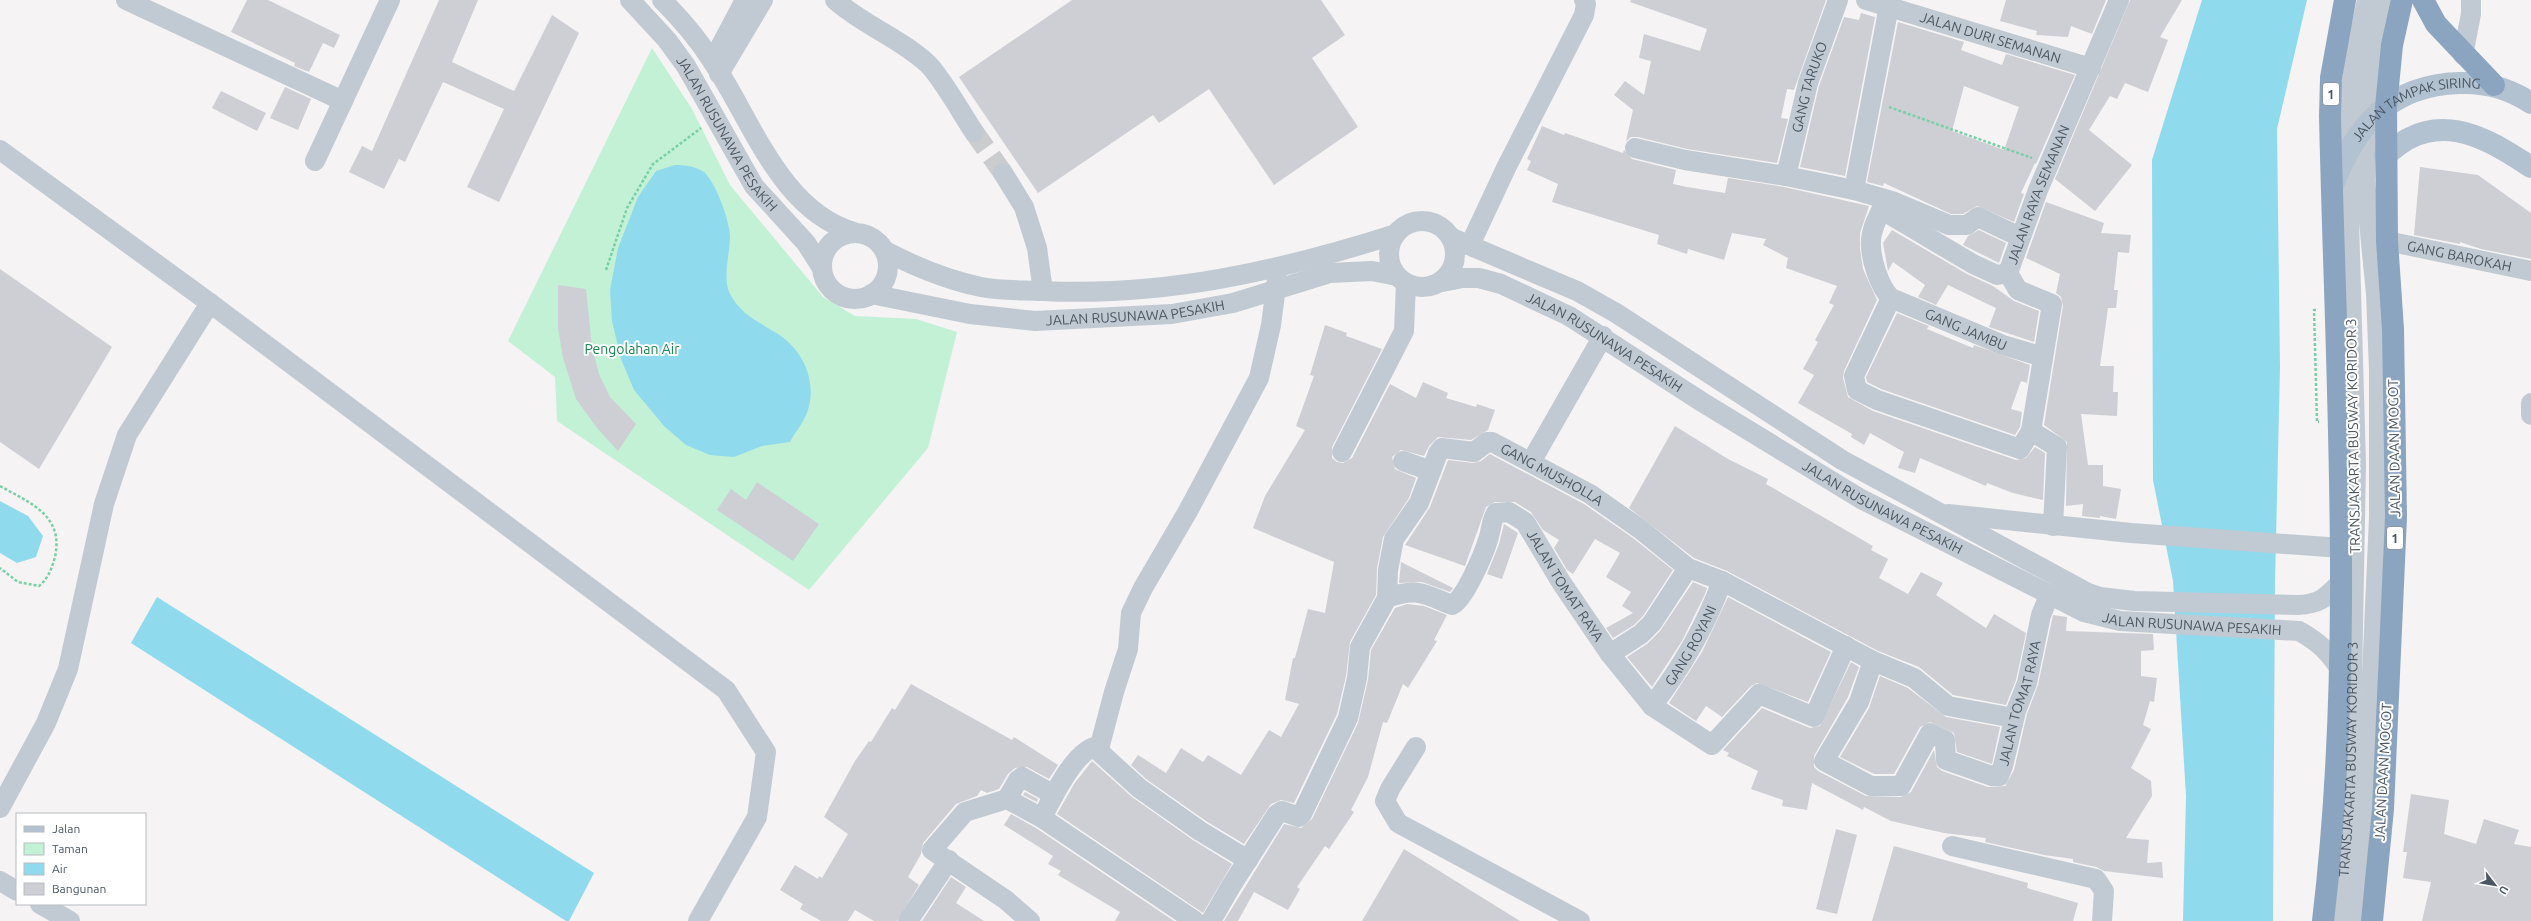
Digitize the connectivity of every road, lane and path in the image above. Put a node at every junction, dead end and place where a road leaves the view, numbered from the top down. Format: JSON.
{"nodes":[{"id":1,"x":126,"y":0,"type":"edge"},
{"id":2,"x":390,"y":0,"type":"edge"},
{"id":3,"x":630,"y":0,"type":"edge"},
{"id":4,"x":662,"y":0,"type":"edge"},
{"id":5,"x":745,"y":0,"type":"edge"},
{"id":6,"x":763,"y":0,"type":"edge"},
{"id":7,"x":835,"y":0,"type":"edge"},
{"id":8,"x":1584,"y":0,"type":"edge"},
{"id":9,"x":1838,"y":0,"type":"edge"},
{"id":10,"x":1866,"y":0,"type":"edge"},
{"id":11,"x":2119,"y":0,"type":"edge"},
{"id":12,"x":2345,"y":0,"type":"edge"},
{"id":13,"x":2367,"y":0,"type":"edge"},
{"id":14,"x":2384,"y":0,"type":"edge"},
{"id":15,"x":2402,"y":0,"type":"edge"},
{"id":16,"x":2423,"y":0,"type":"edge"},
{"id":17,"x":2471,"y":0,"type":"edge"},
{"id":18,"x":1889,"y":6,"type":"junction"},
{"id":19,"x":2463,"y":55,"type":"junction"},
{"id":20,"x":716,"y":68,"type":"junction"},
{"id":21,"x":2091,"y":68,"type":"junction"},
{"id":22,"x":2494,"y":85,"type":"junction"},
{"id":23,"x":1870,"y":100,"type":"junction"},
{"id":24,"x":343,"y":101,"type":"junction"},
{"id":25,"x":2531,"y":103,"type":"edge"},
{"id":26,"x":2386,"y":107,"type":"junction"},
{"id":27,"x":716,"y":121,"type":"junction"},
{"id":28,"x":2367,"y":125,"type":"junction"},
{"id":29,"x":974,"y":132,"type":"tunnel mouth"},
{"id":30,"x":1635,"y":148,"type":"dead end"},
{"id":31,"x":0,"y":150,"type":"edge"},
{"id":32,"x":2347,"y":150,"type":"junction"},
{"id":33,"x":2385,"y":156,"type":"junction"},
{"id":34,"x":315,"y":161,"type":"dead end"},
{"id":35,"x":2049,"y":165,"type":"junction"},
{"id":36,"x":2531,"y":167,"type":"edge"},
{"id":37,"x":1003,"y":174,"type":"tunnel mouth"},
{"id":38,"x":1786,"y":176,"type":"junction"},
{"id":39,"x":2332,"y":189,"type":"junction"},
{"id":40,"x":1854,"y":190,"type":"junction"},
{"id":41,"x":1884,"y":205,"type":"junction"},
{"id":42,"x":854,"y":232,"type":"junction"},
{"id":43,"x":1396,"y":234,"type":"junction"},
{"id":44,"x":2020,"y":237,"type":"junction"},
{"id":45,"x":2387,"y":241,"type":"junction"},
{"id":46,"x":1461,"y":242,"type":"junction"},
{"id":47,"x":885,"y":251,"type":"junction"},
{"id":48,"x":1277,"y":267,"type":"junction"},
{"id":49,"x":822,"y":268,"type":"junction"},
{"id":50,"x":606,"y":270,"type":"dead end"},
{"id":51,"x":2531,"y":271,"type":"edge"},
{"id":52,"x":2008,"y":273,"type":"junction"},
{"id":53,"x":1401,"y":280,"type":"junction"},
{"id":54,"x":1442,"y":282,"type":"junction"},
{"id":55,"x":1277,"y":290,"type":"junction"},
{"id":56,"x":1042,"y":291,"type":"junction"},
{"id":57,"x":871,"y":294,"type":"junction"},
{"id":58,"x":1891,"y":298,"type":"junction"},
{"id":59,"x":210,"y":303,"type":"junction"},
{"id":60,"x":1602,"y":336,"type":"junction"},
{"id":61,"x":2043,"y":357,"type":"junction"},
{"id":62,"x":2531,"y":403,"type":"edge"},
{"id":63,"x":2531,"y":415,"type":"edge"},
{"id":64,"x":2031,"y":432,"type":"junction"},
{"id":65,"x":1342,"y":452,"type":"dead end"},
{"id":66,"x":1403,"y":461,"type":"dead end"},
{"id":67,"x":1531,"y":462,"type":"junction"},
{"id":68,"x":1430,"y":471,"type":"junction"},
{"id":69,"x":0,"y":486,"type":"edge"},
{"id":70,"x":1938,"y":513,"type":"junction"},
{"id":71,"x":2053,"y":526,"type":"junction"},
{"id":72,"x":2342,"y":548,"type":"junction"},
{"id":73,"x":0,"y":568,"type":"edge"},
{"id":74,"x":1688,"y":568,"type":"junction"},
{"id":75,"x":1722,"y":581,"type":"junction"},
{"id":76,"x":2341,"y":582,"type":"junction"},
{"id":77,"x":2049,"y":596,"type":"junction"},
{"id":78,"x":1386,"y":598,"type":"junction"},
{"id":79,"x":1846,"y":646,"type":"junction"},
{"id":80,"x":1610,"y":654,"type":"junction"},
{"id":81,"x":1873,"y":661,"type":"junction"},
{"id":82,"x":2342,"y":672,"type":"junction"},
{"id":83,"x":1652,"y":706,"type":"junction"},
{"id":84,"x":2014,"y":718,"type":"junction"},
{"id":85,"x":1416,"y":747,"type":"dead end"},
{"id":86,"x":1099,"y":749,"type":"junction"},
{"id":87,"x":1054,"y":794,"type":"junction"},
{"id":88,"x":1007,"y":798,"type":"junction"},
{"id":89,"x":0,"y":808,"type":"edge"},
{"id":90,"x":1042,"y":818,"type":"junction"},
{"id":91,"x":1952,"y":846,"type":"dead end"},
{"id":92,"x":949,"y":860,"type":"junction"},
{"id":93,"x":1248,"y":860,"type":"junction"},
{"id":94,"x":0,"y":881,"type":"edge"},
{"id":95,"x":16,"y":890,"type":"edge"},
{"id":96,"x":42,"y":905,"type":"edge"},
{"id":97,"x":70,"y":921,"type":"edge"},
{"id":98,"x":698,"y":921,"type":"edge"},
{"id":99,"x":908,"y":921,"type":"edge"},
{"id":100,"x":1030,"y":921,"type":"edge"},
{"id":101,"x":1195,"y":921,"type":"edge"},
{"id":102,"x":1211,"y":921,"type":"edge"},
{"id":103,"x":1580,"y":921,"type":"edge"},
{"id":104,"x":2102,"y":921,"type":"edge"},
{"id":105,"x":2324,"y":921,"type":"edge"},
{"id":106,"x":2340,"y":921,"type":"edge"},
{"id":107,"x":2355,"y":921,"type":"edge"},
{"id":108,"x":2372,"y":921,"type":"edge"}],
"edges":[{"from":1,"to":24,"type":"street"},
{"from":2,"to":24,"type":"street"},
{"from":3,"to":27,"type":"street","name":"JALAN RUSUNAWA PESAKIH"},
{"from":4,"to":20,"type":"street","name":"JALAN RUSUNAWA PESAKIH"},
{"from":5,"to":20,"type":"street"},
{"from":6,"to":20,"type":"street"},
{"from":7,"to":29,"type":"street"},
{"from":8,"to":46,"type":"street"},
{"from":9,"to":38,"type":"street","name":"GANG TARUKO"},
{"from":10,"to":18,"type":"street","name":"JALAN DURI SEMANAN"},
{"from":11,"to":21,"type":"street","name":"JALAN RAYA SEMANAN"},
{"from":12,"to":39,"type":"highway","number":"1"},
{"from":13,"to":32,"type":"street","name":"TRANSJAKARTA BUSWAY KORIDOR 3"},
{"from":14,"to":28,"type":"street","name":"TRANSJAKARTA BUSWAY KORIDOR 3"},
{"from":15,"to":26,"type":"highway","name":"JALAN DAAN MOGOT","number":"1"},
{"from":16,"to":19,"type":"highway"},
{"from":17,"to":19,"type":"street"},
{"from":18,"to":21,"type":"street","name":"JALAN DURI SEMANAN"},
{"from":18,"to":23,"type":"street"},
{"from":19,"to":22,"type":"highway"},
{"from":20,"to":42,"type":"street","name":"JALAN RUSUNAWA PESAKIH"},
{"from":21,"to":35,"type":"street","name":"JALAN RAYA SEMANAN"},
{"from":22,"to":25,"type":"main road","name":"JALAN TAMPAK SIRING"},
{"from":22,"to":26,"type":"main road","name":"JALAN TAMPAK SIRING"},
{"from":23,"to":35,"type":"path"},
{"from":23,"to":40,"type":"street"},
{"from":24,"to":34,"type":"street"},
{"from":26,"to":28,"type":"main road","name":"JALAN TAMPAK SIRING"},
{"from":26,"to":33,"type":"highway","name":"JALAN DAAN MOGOT","number":"1"},
{"from":27,"to":49,"type":"street","name":"JALAN RUSUNAWA PESAKIH"},
{"from":27,"to":50,"type":"path"},
{"from":28,"to":32,"type":"main road","name":"JALAN TAMPAK SIRING"},
{"from":28,"to":107,"type":"street","name":"TRANSJAKARTA BUSWAY KORIDOR 3"},
{"from":30,"to":38,"type":"street"},
{"from":31,"to":59,"type":"street"},
{"from":32,"to":39,"type":"main road","name":"JALAN TAMPAK SIRING"},
{"from":32,"to":106,"type":"street","name":"TRANSJAKARTA BUSWAY KORIDOR 3"},
{"from":33,"to":36,"type":"main road","name":"JALAN TAMPAK SIRING"},
{"from":33,"to":45,"type":"highway","name":"JALAN DAAN MOGOT","number":"1"},
{"from":35,"to":44,"type":"street","name":"JALAN RAYA SEMANAN"},
{"from":37,"to":56,"type":"street"},
{"from":38,"to":40,"type":"street"},
{"from":39,"to":72,"type":"highway","number":"1"},
{"from":40,"to":41,"type":"street"},
{"from":41,"to":44,"type":"street"},
{"from":41,"to":52,"type":"street"},
{"from":41,"to":58,"type":"street"},
{"from":42,"to":47,"type":"street"},
{"from":42,"to":49,"type":"street"},
{"from":43,"to":46,"type":"street"},
{"from":43,"to":48,"type":"street","name":"JALAN RUSUNAWA PESAKIH"},
{"from":43,"to":53,"type":"street"},
{"from":44,"to":52,"type":"street","name":"JALAN RAYA SEMANAN"},
{"from":45,"to":51,"type":"street","name":"GANG BAROKAH"},
{"from":45,"to":108,"type":"highway","name":"JALAN DAAN MOGOT","number":"1"},
{"from":46,"to":54,"type":"street"},
{"from":46,"to":70,"type":"street","name":"JALAN RUSUNAWA PESAKIH"},
{"from":47,"to":56,"type":"street","name":"JALAN RUSUNAWA PESAKIH"},
{"from":47,"to":57,"type":"street"},
{"from":48,"to":55,"type":"street"},
{"from":48,"to":56,"type":"street","name":"JALAN RUSUNAWA PESAKIH"},
{"from":49,"to":57,"type":"street"},
{"from":52,"to":61,"type":"street","name":"JALAN RAYA SEMANAN"},
{"from":53,"to":54,"type":"street"},
{"from":53,"to":55,"type":"street","name":"JALAN RUSUNAWA PESAKIH"},
{"from":53,"to":65,"type":"street"},
{"from":54,"to":60,"type":"street","name":"JALAN RUSUNAWA PESAKIH"},
{"from":55,"to":57,"type":"street","name":"JALAN RUSUNAWA PESAKIH"},
{"from":55,"to":86,"type":"street"},
{"from":58,"to":61,"type":"street","name":"GANG JAMBU"},
{"from":58,"to":64,"type":"street"},
{"from":59,"to":89,"type":"street"},
{"from":59,"to":98,"type":"street"},
{"from":60,"to":67,"type":"street"},
{"from":60,"to":77,"type":"street","name":"JALAN RUSUNAWA PESAKIH"},
{"from":61,"to":64,"type":"street","name":"JALAN RAYA SEMANAN"},
{"from":62,"to":63,"type":"street"},
{"from":64,"to":71,"type":"street"},
{"from":66,"to":68,"type":"street"},
{"from":67,"to":68,"type":"street","name":"GANG MUSHOLLA"},
{"from":67,"to":74,"type":"street","name":"GANG MUSHOLLA"},
{"from":68,"to":78,"type":"street","name":"GANG MUSHOLLA"},
{"from":69,"to":73,"type":"path"},
{"from":70,"to":71,"type":"street","name":"JALAN RUSUNAWA PESAKIH"},
{"from":70,"to":76,"type":"street","name":"JALAN RUSUNAWA PESAKIH"},
{"from":71,"to":72,"type":"street","name":"JALAN RUSUNAWA PESAKIH"},
{"from":72,"to":76,"type":"highway","number":"1"},
{"from":74,"to":75,"type":"street","name":"GANG MUSHOLLA"},
{"from":74,"to":80,"type":"street"},
{"from":75,"to":79,"type":"street","name":"GANG MUSHOLLA"},
{"from":75,"to":83,"type":"street","name":"GANG ROYANI"},
{"from":76,"to":82,"type":"highway","number":"1"},
{"from":77,"to":82,"type":"street","name":"JALAN RUSUNAWA PESAKIH"},
{"from":77,"to":84,"type":"street","name":"JALAN TOMAT RAYA"},
{"from":78,"to":80,"type":"street","name":"JALAN TOMAT RAYA"},
{"from":78,"to":93,"type":"street"},
{"from":79,"to":81,"type":"street","name":"GANG MUSHOLLA"},
{"from":79,"to":83,"type":"street","name":"JALAN TOMAT RAYA"},
{"from":80,"to":83,"type":"street","name":"JALAN TOMAT RAYA"},
{"from":81,"to":84,"type":"street","name":"GANG MUSHOLLA"},
{"from":81,"to":84,"type":"street","name":"JALAN TOMAT RAYA"},
{"from":82,"to":105,"type":"highway","number":"1"},
{"from":85,"to":103,"type":"street"},
{"from":86,"to":87,"type":"street"},
{"from":86,"to":93,"type":"street"},
{"from":87,"to":88,"type":"street"},
{"from":87,"to":90,"type":"street"},
{"from":88,"to":90,"type":"street"},
{"from":88,"to":92,"type":"street"},
{"from":90,"to":101,"type":"street"},
{"from":91,"to":104,"type":"street"},
{"from":92,"to":99,"type":"street"},
{"from":92,"to":100,"type":"street"},
{"from":93,"to":102,"type":"street"},
{"from":94,"to":95,"type":"street"},
{"from":96,"to":97,"type":"street"}]}
